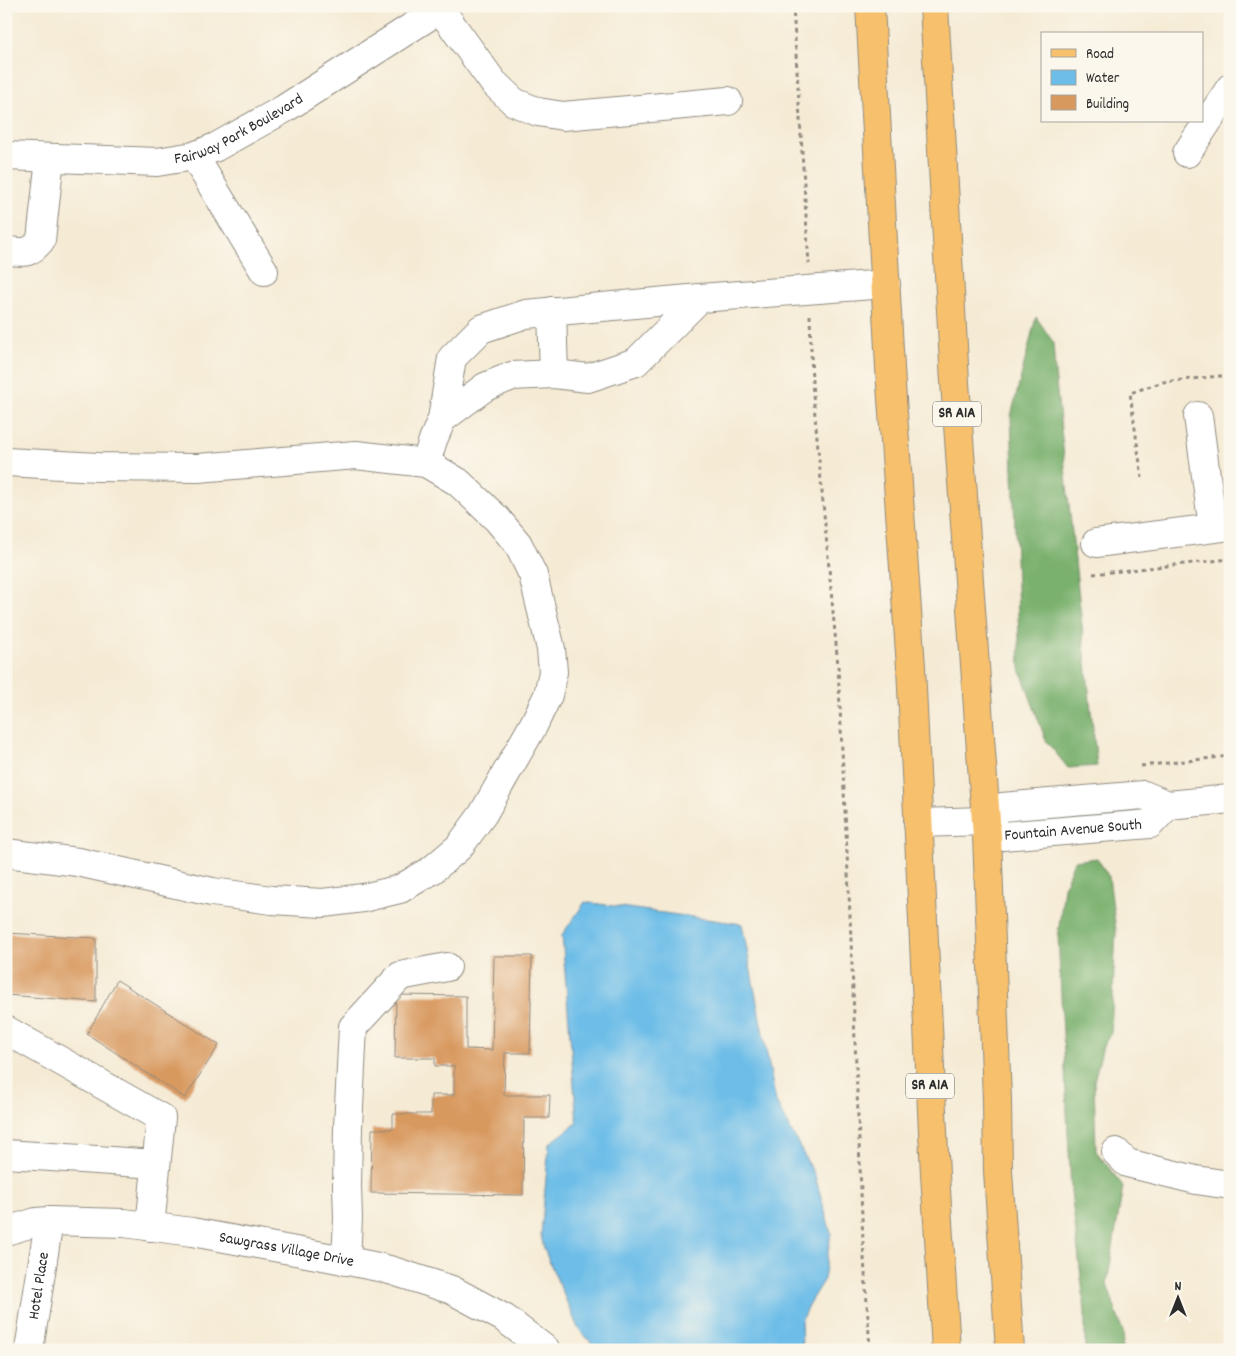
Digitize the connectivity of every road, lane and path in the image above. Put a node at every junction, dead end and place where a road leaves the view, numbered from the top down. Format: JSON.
{"nodes":[{"id":1,"x":793,"y":6,"type":"edge"},
{"id":2,"x":870,"y":6,"type":"edge"},
{"id":3,"x":934,"y":6,"type":"edge"},
{"id":4,"x":439,"y":8,"type":"edge"},
{"id":5,"x":1230,"y":88,"type":"edge"},
{"id":6,"x":728,"y":101,"type":"dead end"},
{"id":7,"x":1187,"y":153,"type":"dead end"},
{"id":8,"x":6,"y":156,"type":"edge"},
{"id":9,"x":194,"y":156,"type":"junction"},
{"id":10,"x":50,"y":158,"type":"junction"},
{"id":11,"x":6,"y":251,"type":"edge"},
{"id":12,"x":264,"y":271,"type":"dead end"},
{"id":13,"x":886,"y":284,"type":"junction"},
{"id":14,"x":809,"y":290,"type":"junction"},
{"id":15,"x":700,"y":298,"type":"junction"},
{"id":16,"x":552,"y":311,"type":"junction"},
{"id":17,"x":554,"y":374,"type":"junction"},
{"id":18,"x":1230,"y":376,"type":"edge"},
{"id":19,"x":1198,"y":416,"type":"dead end"},
{"id":20,"x":442,"y":419,"type":"junction"},
{"id":21,"x":6,"y":462,"type":"edge"},
{"id":22,"x":426,"y":463,"type":"junction"},
{"id":23,"x":1142,"y":478,"type":"dead end"},
{"id":24,"x":1222,"y":527,"type":"edge"},
{"id":25,"x":1096,"y":543,"type":"dead end"},
{"id":26,"x":1230,"y":560,"type":"edge"},
{"id":27,"x":1093,"y":574,"type":"dead end"},
{"id":28,"x":1230,"y":798,"type":"edge"},
{"id":29,"x":986,"y":821,"type":"junction"},
{"id":30,"x":918,"y":823,"type":"junction"},
{"id":31,"x":6,"y":853,"type":"edge"},
{"id":32,"x":446,"y":967,"type":"dead end"},
{"id":33,"x":6,"y":1030,"type":"edge"},
{"id":34,"x":1116,"y":1152,"type":"dead end"},
{"id":35,"x":6,"y":1154,"type":"edge"},
{"id":36,"x":156,"y":1164,"type":"junction"},
{"id":37,"x":1230,"y":1185,"type":"edge"},
{"id":38,"x":6,"y":1218,"type":"edge"},
{"id":39,"x":42,"y":1222,"type":"junction"},
{"id":40,"x":150,"y":1227,"type":"junction"},
{"id":41,"x":6,"y":1230,"type":"edge"},
{"id":42,"x":346,"y":1261,"type":"junction"},
{"id":43,"x":29,"y":1350,"type":"edge"},
{"id":44,"x":546,"y":1350,"type":"edge"},
{"id":45,"x":870,"y":1350,"type":"edge"},
{"id":46,"x":946,"y":1350,"type":"edge"},
{"id":47,"x":1010,"y":1350,"type":"edge"}],
"edges":[{"from":1,"to":14,"type":"path"},
{"from":2,"to":13,"type":"main road","number":"SR A1A"},
{"from":3,"to":29,"type":"main road","number":"SR A1A"},
{"from":4,"to":6,"type":"street"},
{"from":4,"to":9,"type":"street","name":"Fairway Park Boulevard"},
{"from":5,"to":7,"type":"street"},
{"from":8,"to":10,"type":"street","name":"Fairway Park Boulevard"},
{"from":9,"to":10,"type":"street","name":"Fairway Park Boulevard"},
{"from":9,"to":12,"type":"street"},
{"from":10,"to":11,"type":"street"},
{"from":13,"to":14,"type":"street"},
{"from":13,"to":30,"type":"main road","number":"SR A1A"},
{"from":14,"to":15,"type":"street"},
{"from":14,"to":45,"type":"path"},
{"from":15,"to":16,"type":"street"},
{"from":15,"to":17,"type":"street"},
{"from":16,"to":17,"type":"street"},
{"from":16,"to":20,"type":"street"},
{"from":17,"to":20,"type":"street"},
{"from":18,"to":23,"type":"path"},
{"from":19,"to":24,"type":"street"},
{"from":20,"to":22,"type":"street"},
{"from":21,"to":22,"type":"street"},
{"from":22,"to":31,"type":"street"},
{"from":24,"to":25,"type":"street"},
{"from":26,"to":27,"type":"path"},
{"from":28,"to":29,"type":"street","name":"Fountain Avenue South"},
{"from":29,"to":30,"type":"street"},
{"from":29,"to":47,"type":"main road","number":"SR A1A"},
{"from":30,"to":46,"type":"main road","number":"SR A1A"},
{"from":32,"to":42,"type":"street"},
{"from":33,"to":36,"type":"street"},
{"from":34,"to":37,"type":"street"},
{"from":35,"to":36,"type":"street"},
{"from":36,"to":40,"type":"street"},
{"from":38,"to":39,"type":"street"},
{"from":39,"to":40,"type":"street","name":"Sawgrass Village Drive"},
{"from":39,"to":41,"type":"street","name":"Sawgrass Village Drive"},
{"from":39,"to":43,"type":"street","name":"Hotel Place"},
{"from":40,"to":42,"type":"street","name":"Sawgrass Village Drive"},
{"from":42,"to":44,"type":"street","name":"Sawgrass Village Drive"}]}
